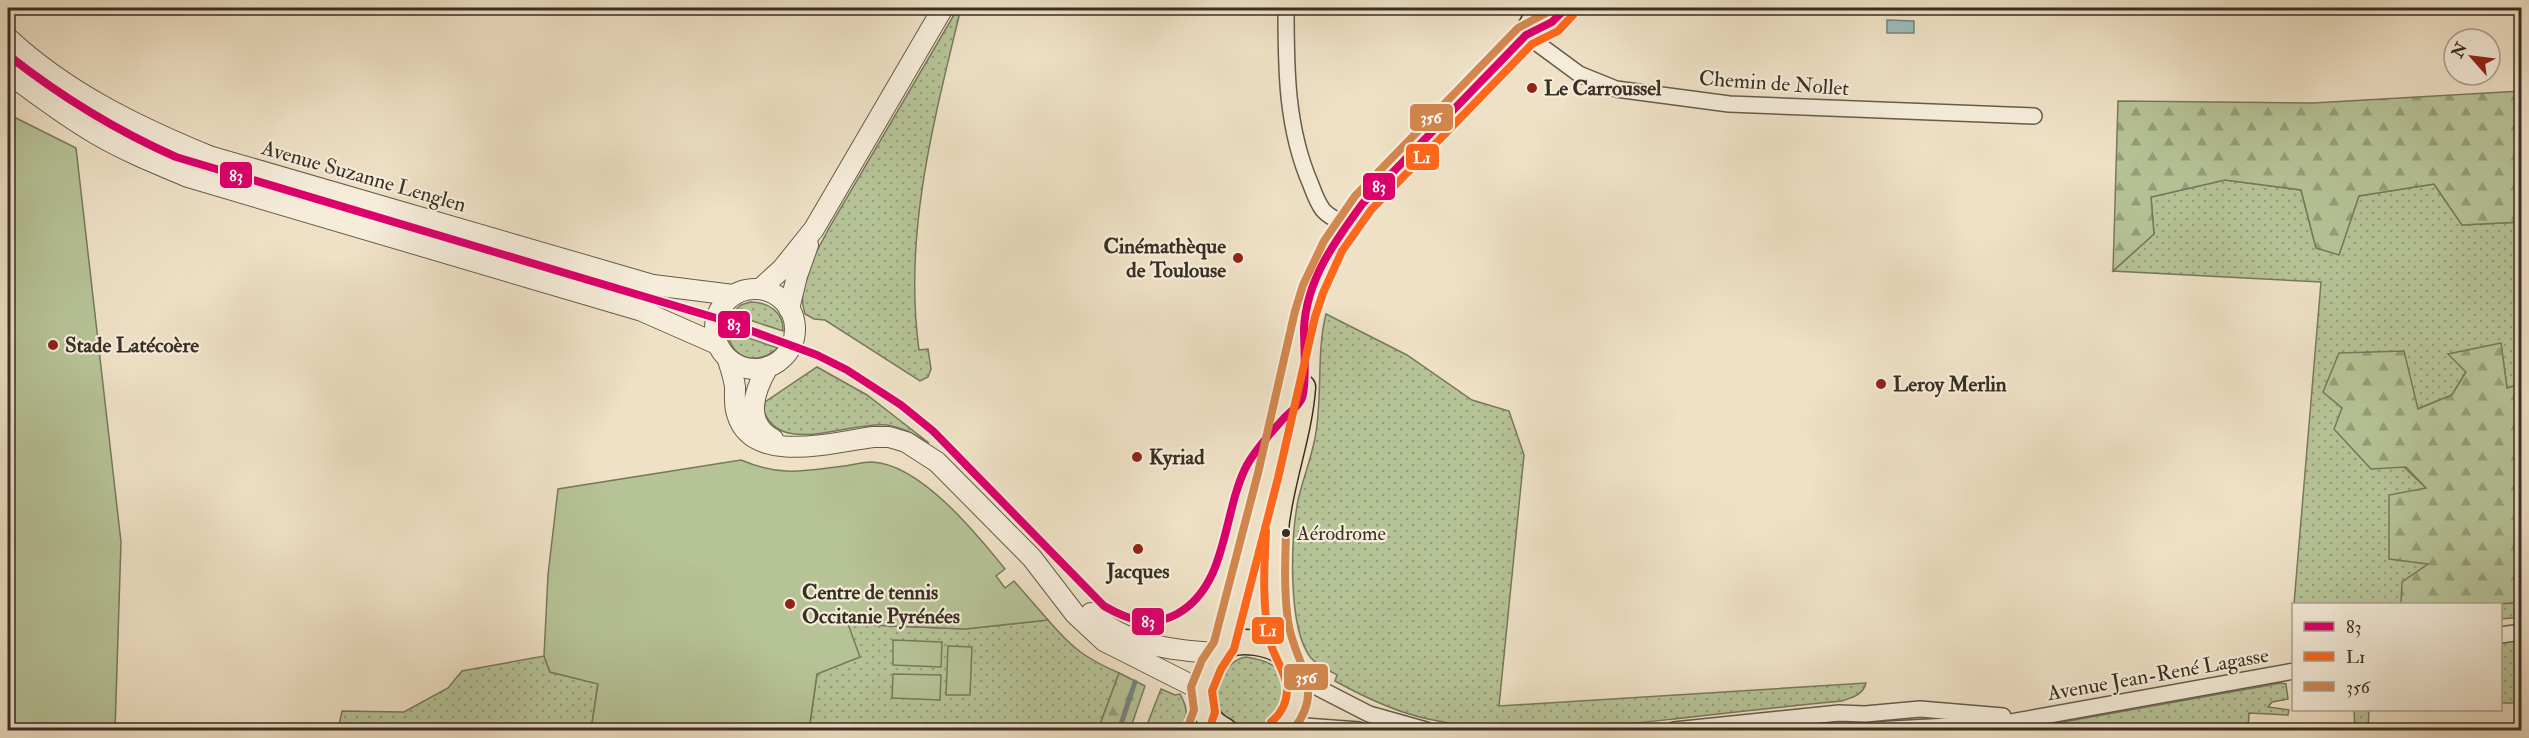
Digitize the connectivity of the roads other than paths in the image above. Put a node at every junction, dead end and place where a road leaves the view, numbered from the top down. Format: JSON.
{"nodes":[{"id":1,"x":943,"y":8,"type":"edge"},
{"id":2,"x":1541,"y":8,"type":"edge"},
{"id":3,"x":1566,"y":8,"type":"edge"},
{"id":4,"x":1286,"y":9,"type":"edge"},
{"id":5,"x":1526,"y":35,"type":"junction"},
{"id":6,"x":8,"y":38,"type":"edge"},
{"id":7,"x":8,"y":73,"type":"edge"},
{"id":8,"x":2034,"y":116,"type":"dead end"},
{"id":9,"x":1346,"y":225,"type":"junction"},
{"id":10,"x":795,"y":262,"type":"junction"},
{"id":11,"x":760,"y":290,"type":"junction"},
{"id":12,"x":733,"y":295,"type":"junction"},
{"id":13,"x":789,"y":309,"type":"junction"},
{"id":14,"x":1305,"y":314,"type":"junction"},
{"id":15,"x":717,"y":344,"type":"junction"},
{"id":16,"x":729,"y":360,"type":"junction"},
{"id":17,"x":768,"y":367,"type":"junction"},
{"id":18,"x":793,"y":446,"type":"junction"},
{"id":19,"x":1036,"y":562,"type":"junction"},
{"id":20,"x":2522,"y":632,"type":"edge"},
{"id":21,"x":2502,"y":635,"type":"edge"},
{"id":22,"x":1222,"y":650,"type":"junction"},
{"id":23,"x":1284,"y":654,"type":"junction"},
{"id":24,"x":2292,"y":671,"type":"edge"},
{"id":25,"x":1297,"y":677,"type":"junction"},
{"id":26,"x":1920,"y":709,"type":"junction"},
{"id":27,"x":1201,"y":710,"type":"edge"},
{"id":28,"x":2030,"y":717,"type":"junction"},
{"id":29,"x":1920,"y":728,"type":"junction"},
{"id":30,"x":1279,"y":729,"type":"edge"},
{"id":31,"x":1224,"y":730,"type":"edge"},
{"id":32,"x":1359,"y":730,"type":"edge"},
{"id":33,"x":1426,"y":730,"type":"edge"},
{"id":34,"x":1674,"y":730,"type":"edge"},
{"id":35,"x":1874,"y":730,"type":"edge"}],
"edges":[{"from":1,"to":10,"type":"street"},
{"from":2,"to":5,"type":"main road"},
{"from":3,"to":5,"type":"main road"},
{"from":4,"to":9,"type":"street"},
{"from":5,"to":8,"type":"street","name":"Chemin de Nollet"},
{"from":5,"to":9,"type":"main road"},
{"from":6,"to":12,"type":"street","name":"Avenue Suzanne Lenglen"},
{"from":7,"to":15,"type":"street"},
{"from":9,"to":14,"type":"main road"},
{"from":10,"to":11,"type":"street"},
{"from":10,"to":13,"type":"street"},
{"from":11,"to":12,"type":"street"},
{"from":11,"to":13,"type":"street"},
{"from":12,"to":15,"type":"street"},
{"from":13,"to":17,"type":"street"},
{"from":14,"to":22,"type":"main road"},
{"from":14,"to":23,"type":"main road"},
{"from":15,"to":16,"type":"street"},
{"from":16,"to":17,"type":"street"},
{"from":16,"to":18,"type":"street"},
{"from":17,"to":18,"type":"street"},
{"from":18,"to":19,"type":"street"},
{"from":19,"to":22,"type":"street"},
{"from":19,"to":27,"type":"street"},
{"from":20,"to":21,"type":"street"},
{"from":22,"to":23,"type":"main road"},
{"from":22,"to":27,"type":"main road"},
{"from":23,"to":25,"type":"main road"},
{"from":24,"to":28,"type":"street","name":"Avenue Jean-René Lagasse"},
{"from":25,"to":30,"type":"main road"},
{"from":25,"to":33,"type":"street"},
{"from":26,"to":28,"type":"street","name":"Avenue Jean-René Lagasse"},
{"from":26,"to":29,"type":"street"},
{"from":26,"to":34,"type":"street","name":"Avenue Jean-René Lagasse"},
{"from":27,"to":31,"type":"main road"},
{"from":28,"to":29,"type":"street","name":"Avenue Jean-René Lagasse"},
{"from":29,"to":35,"type":"street","name":"Avenue Jean-René Lagasse"},
{"from":30,"to":32,"type":"street"}]}
